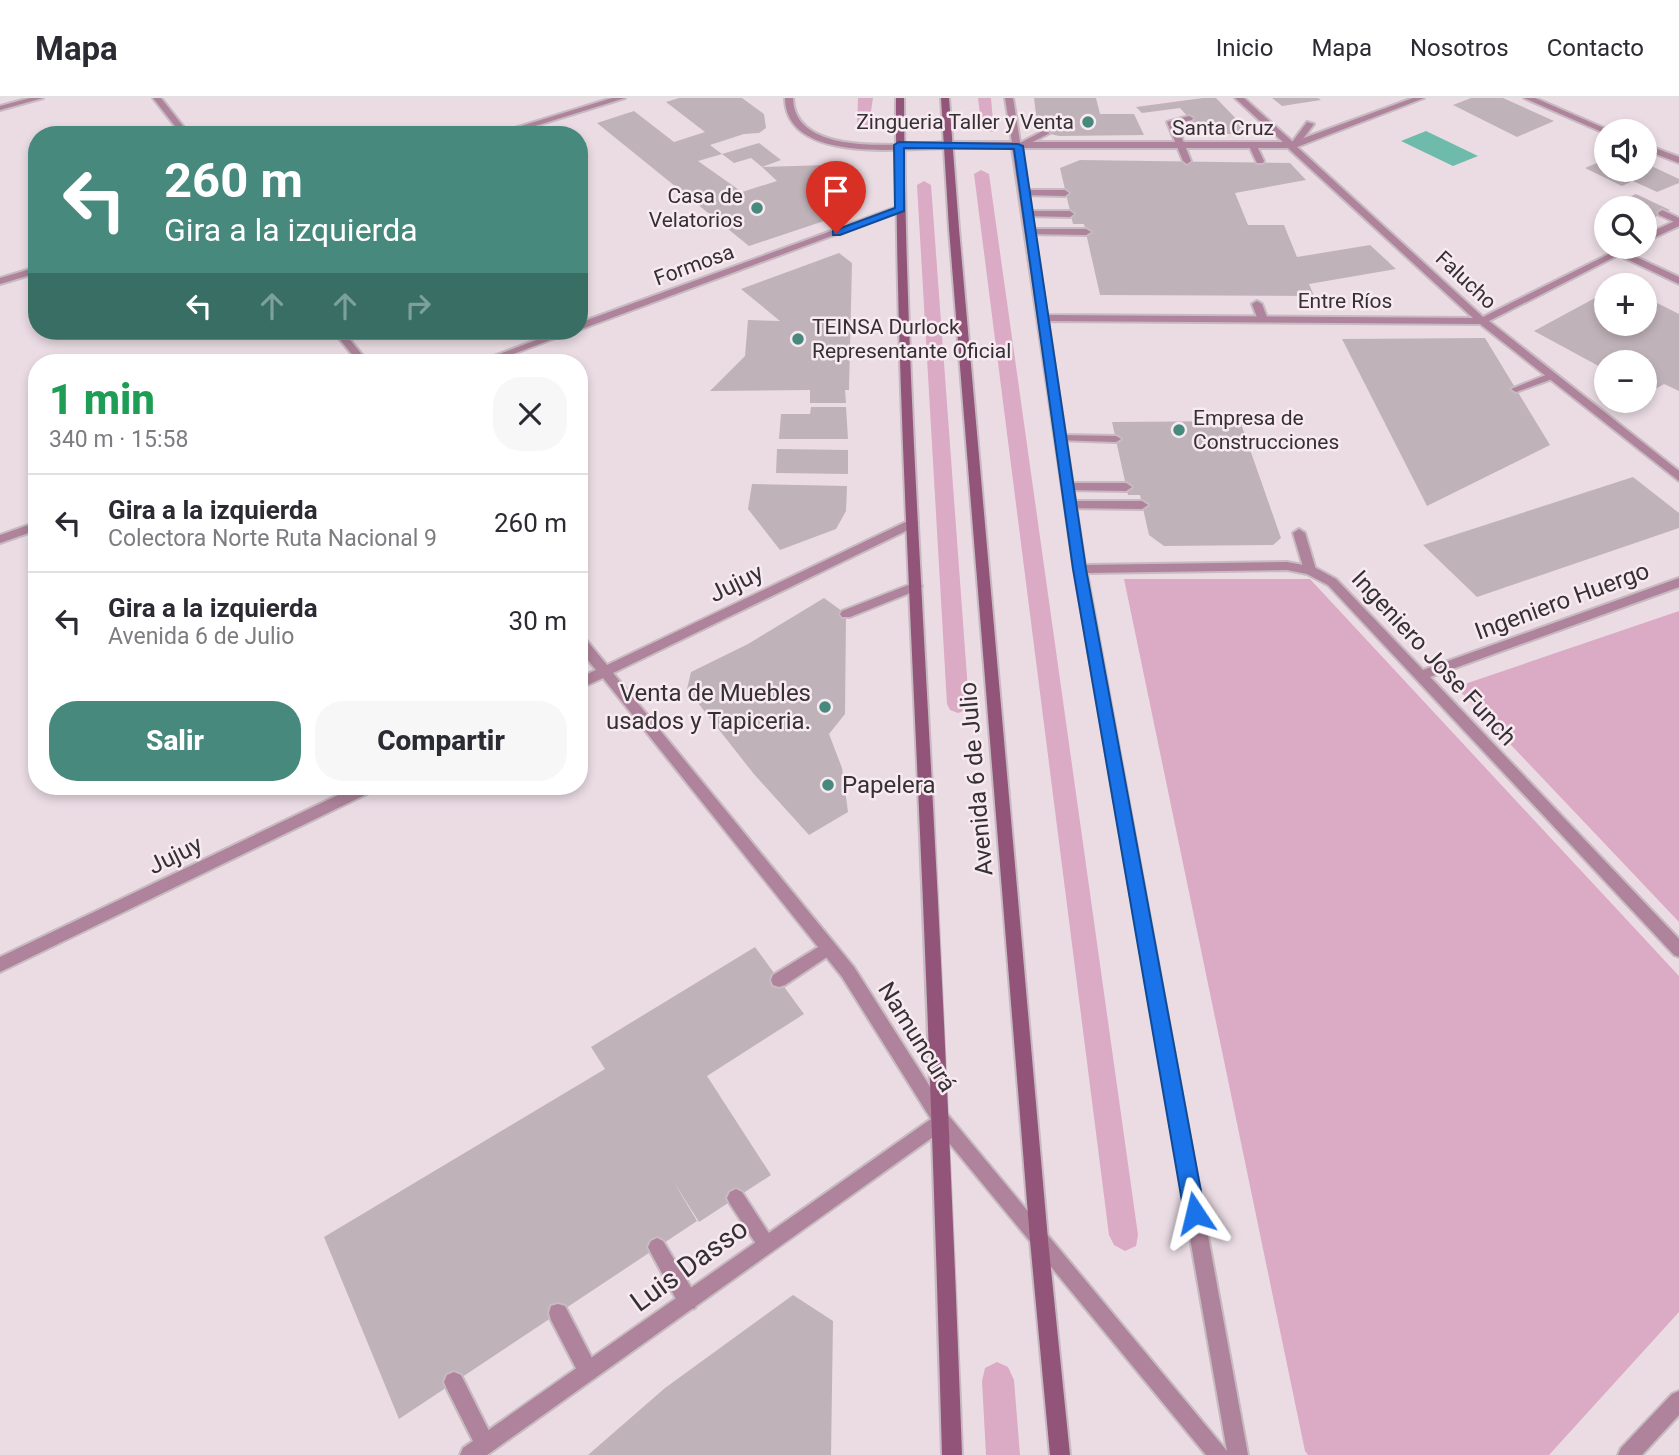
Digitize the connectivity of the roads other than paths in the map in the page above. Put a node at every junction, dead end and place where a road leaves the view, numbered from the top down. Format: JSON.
{"nodes":[{"id":1,"x":39,"y":98,"type":"edge"},
{"id":2,"x":158,"y":98,"type":"edge"},
{"id":3,"x":621,"y":98,"type":"edge"},
{"id":4,"x":789,"y":98,"type":"edge"},
{"id":5,"x":900,"y":98,"type":"edge"},
{"id":6,"x":945,"y":98,"type":"edge"},
{"id":7,"x":1009,"y":98,"type":"edge"},
{"id":8,"x":1239,"y":98,"type":"edge"},
{"id":9,"x":1420,"y":98,"type":"edge"},
{"id":10,"x":1528,"y":98,"type":"edge"},
{"id":11,"x":0,"y":108,"type":"edge"},
{"id":12,"x":1189,"y":118,"type":"dead end"},
{"id":13,"x":1310,"y":124,"type":"dead end"},
{"id":14,"x":179,"y":126,"type":"edge"},
{"id":15,"x":526,"y":126,"type":"edge"},
{"id":16,"x":1594,"y":126,"type":"edge"},
{"id":17,"x":1046,"y":133,"type":"dead end"},
{"id":18,"x":899,"y":145,"type":"junction"},
{"id":19,"x":949,"y":145,"type":"junction"},
{"id":20,"x":1294,"y":145,"type":"junction"},
{"id":21,"x":1018,"y":146,"type":"junction"},
{"id":22,"x":1181,"y":146,"type":"junction"},
{"id":23,"x":1253,"y":146,"type":"junction"},
{"id":24,"x":1657,"y":152,"type":"edge"},
{"id":25,"x":1679,"y":160,"type":"edge"},
{"id":26,"x":1187,"y":161,"type":"dead end"},
{"id":27,"x":1261,"y":161,"type":"dead end"},
{"id":28,"x":1025,"y":193,"type":"junction"},
{"id":29,"x":1065,"y":193,"type":"dead end"},
{"id":30,"x":900,"y":209,"type":"junction"},
{"id":31,"x":1662,"y":213,"type":"dead end"},
{"id":32,"x":1028,"y":214,"type":"junction"},
{"id":33,"x":1070,"y":214,"type":"dead end"},
{"id":34,"x":1679,"y":222,"type":"edge"},
{"id":35,"x":1031,"y":232,"type":"junction"},
{"id":36,"x":1086,"y":232,"type":"dead end"},
{"id":37,"x":1657,"y":233,"type":"edge"},
{"id":38,"x":1605,"y":259,"type":"edge"},
{"id":39,"x":1633,"y":259,"type":"edge"},
{"id":40,"x":28,"y":273,"type":"edge"},
{"id":41,"x":0,"y":281,"type":"edge"},
{"id":42,"x":1679,"y":281,"type":"edge"},
{"id":43,"x":1257,"y":304,"type":"dead end"},
{"id":44,"x":1043,"y":318,"type":"junction"},
{"id":45,"x":1263,"y":320,"type":"junction"},
{"id":46,"x":1482,"y":321,"type":"junction"},
{"id":47,"x":588,"y":324,"type":"edge"},
{"id":48,"x":345,"y":340,"type":"edge"},
{"id":49,"x":544,"y":340,"type":"edge"},
{"id":50,"x":357,"y":354,"type":"edge"},
{"id":51,"x":505,"y":354,"type":"edge"},
{"id":52,"x":1551,"y":376,"type":"junction"},
{"id":53,"x":1516,"y":389,"type":"dead end"},
{"id":54,"x":1060,"y":438,"type":"junction"},
{"id":55,"x":1116,"y":439,"type":"dead end"},
{"id":56,"x":1679,"y":477,"type":"edge"},
{"id":57,"x":1068,"y":487,"type":"junction"},
{"id":58,"x":1126,"y":487,"type":"dead end"},
{"id":59,"x":1070,"y":505,"type":"junction"},
{"id":60,"x":1142,"y":505,"type":"dead end"},
{"id":61,"x":912,"y":523,"type":"junction"},
{"id":62,"x":28,"y":529,"type":"edge"},
{"id":63,"x":1299,"y":533,"type":"dead end"},
{"id":64,"x":0,"y":539,"type":"edge"},
{"id":65,"x":1080,"y":569,"type":"junction"},
{"id":66,"x":1310,"y":570,"type":"junction"},
{"id":67,"x":1679,"y":582,"type":"edge"},
{"id":68,"x":916,"y":586,"type":"junction"},
{"id":69,"x":846,"y":614,"type":"dead end"},
{"id":70,"x":588,"y":652,"type":"edge"},
{"id":71,"x":604,"y":672,"type":"junction"},
{"id":72,"x":1420,"y":676,"type":"junction"},
{"id":73,"x":588,"y":680,"type":"edge"},
{"id":74,"x":351,"y":795,"type":"edge"},
{"id":75,"x":828,"y":948,"type":"junction"},
{"id":76,"x":1679,"y":950,"type":"edge"},
{"id":77,"x":0,"y":965,"type":"edge"},
{"id":78,"x":779,"y":981,"type":"dead end"},
{"id":79,"x":942,"y":1121,"type":"junction"},
{"id":80,"x":736,"y":1198,"type":"dead end"},
{"id":81,"x":1039,"y":1240,"type":"junction"},
{"id":82,"x":766,"y":1244,"type":"junction"},
{"id":83,"x":657,"y":1247,"type":"dead end"},
{"id":84,"x":688,"y":1301,"type":"junction"},
{"id":85,"x":558,"y":1312,"type":"dead end"},
{"id":86,"x":588,"y":1371,"type":"junction"},
{"id":87,"x":454,"y":1382,"type":"dead end"},
{"id":88,"x":1679,"y":1401,"type":"edge"},
{"id":89,"x":477,"y":1450,"type":"edge"},
{"id":90,"x":952,"y":1455,"type":"edge"},
{"id":91,"x":1060,"y":1455,"type":"edge"},
{"id":92,"x":1219,"y":1455,"type":"edge"},
{"id":93,"x":1238,"y":1455,"type":"edge"},
{"id":94,"x":1629,"y":1455,"type":"edge"}],
"edges":[{"from":1,"to":11,"type":"street"},
{"from":2,"to":14,"type":"street"},
{"from":3,"to":15,"type":"street"},
{"from":4,"to":18,"type":"street","name":"Santa Cruz"},
{"from":5,"to":18,"type":"main road","name":"Avenida 6 de Julio"},
{"from":6,"to":19,"type":"main road","name":"Avenida 6 de Julio"},
{"from":7,"to":21,"type":"street"},
{"from":8,"to":20,"type":"street","name":"Falucho"},
{"from":9,"to":20,"type":"street","name":"Santa Cruz"},
{"from":10,"to":16,"type":"street"},
{"from":12,"to":22,"type":"street"},
{"from":13,"to":20,"type":"street"},
{"from":17,"to":21,"type":"street"},
{"from":18,"to":19,"type":"street","name":"Santa Cruz"},
{"from":18,"to":30,"type":"main road","name":"Avenida 6 de Julio"},
{"from":19,"to":21,"type":"street","name":"Santa Cruz"},
{"from":19,"to":81,"type":"main road","name":"Avenida 6 de Julio"},
{"from":20,"to":23,"type":"street","name":"Santa Cruz"},
{"from":20,"to":46,"type":"street","name":"Falucho"},
{"from":21,"to":22,"type":"street","name":"Santa Cruz"},
{"from":21,"to":28,"type":"street"},
{"from":22,"to":23,"type":"street","name":"Santa Cruz"},
{"from":22,"to":26,"type":"street"},
{"from":23,"to":27,"type":"street"},
{"from":24,"to":25,"type":"street"},
{"from":28,"to":29,"type":"street"},
{"from":28,"to":32,"type":"street"},
{"from":30,"to":47,"type":"street","name":"Formosa"},
{"from":30,"to":61,"type":"main road","name":"Avenida 6 de Julio"},
{"from":31,"to":34,"type":"street"},
{"from":32,"to":33,"type":"street"},
{"from":32,"to":35,"type":"street"},
{"from":34,"to":37,"type":"street"},
{"from":35,"to":36,"type":"street"},
{"from":35,"to":44,"type":"street"},
{"from":38,"to":46,"type":"street","name":"Entre Ríos"},
{"from":39,"to":42,"type":"street"},
{"from":40,"to":41,"type":"street"},
{"from":43,"to":45,"type":"street"},
{"from":44,"to":45,"type":"street","name":"Entre Ríos"},
{"from":44,"to":54,"type":"street"},
{"from":45,"to":46,"type":"street","name":"Entre Ríos"},
{"from":46,"to":52,"type":"street","name":"Falucho"},
{"from":48,"to":50,"type":"street"},
{"from":49,"to":51,"type":"street"},
{"from":52,"to":53,"type":"street"},
{"from":52,"to":56,"type":"street","name":"Falucho"},
{"from":54,"to":55,"type":"street"},
{"from":54,"to":57,"type":"street"},
{"from":57,"to":58,"type":"street"},
{"from":57,"to":59,"type":"street"},
{"from":59,"to":60,"type":"street"},
{"from":59,"to":65,"type":"street"},
{"from":61,"to":68,"type":"main road","name":"Avenida 6 de Julio"},
{"from":61,"to":71,"type":"street","name":"Jujuy"},
{"from":62,"to":64,"type":"street"},
{"from":63,"to":66,"type":"street"},
{"from":65,"to":66,"type":"street","name":"Ingeniero Jose Funch"},
{"from":65,"to":93,"type":"street"},
{"from":66,"to":72,"type":"street","name":"Ingeniero Jose Funch"},
{"from":67,"to":72,"type":"street","name":"Ingeniero Huergo"},
{"from":68,"to":69,"type":"street"},
{"from":68,"to":79,"type":"main road","name":"Avenida 6 de Julio"},
{"from":70,"to":71,"type":"street","name":"Namuncurá"},
{"from":71,"to":73,"type":"street","name":"Jujuy"},
{"from":71,"to":75,"type":"street","name":"Namuncurá"},
{"from":72,"to":76,"type":"street","name":"Ingeniero Jose Funch"},
{"from":74,"to":77,"type":"street","name":"Jujuy"},
{"from":75,"to":78,"type":"street"},
{"from":75,"to":79,"type":"street","name":"Namuncurá"},
{"from":79,"to":81,"type":"street","name":"Namuncurá"},
{"from":79,"to":82,"type":"street","name":"Luis Dasso"},
{"from":79,"to":90,"type":"main road","name":"Avenida 6 de Julio"},
{"from":80,"to":82,"type":"street"},
{"from":81,"to":91,"type":"main road","name":"Avenida 6 de Julio"},
{"from":81,"to":92,"type":"street","name":"Namuncurá"},
{"from":82,"to":84,"type":"street","name":"Luis Dasso"},
{"from":83,"to":84,"type":"street"},
{"from":84,"to":86,"type":"street","name":"Luis Dasso"},
{"from":85,"to":86,"type":"street"},
{"from":86,"to":89,"type":"street","name":"Luis Dasso"},
{"from":87,"to":89,"type":"street"},
{"from":88,"to":94,"type":"street"}]}
